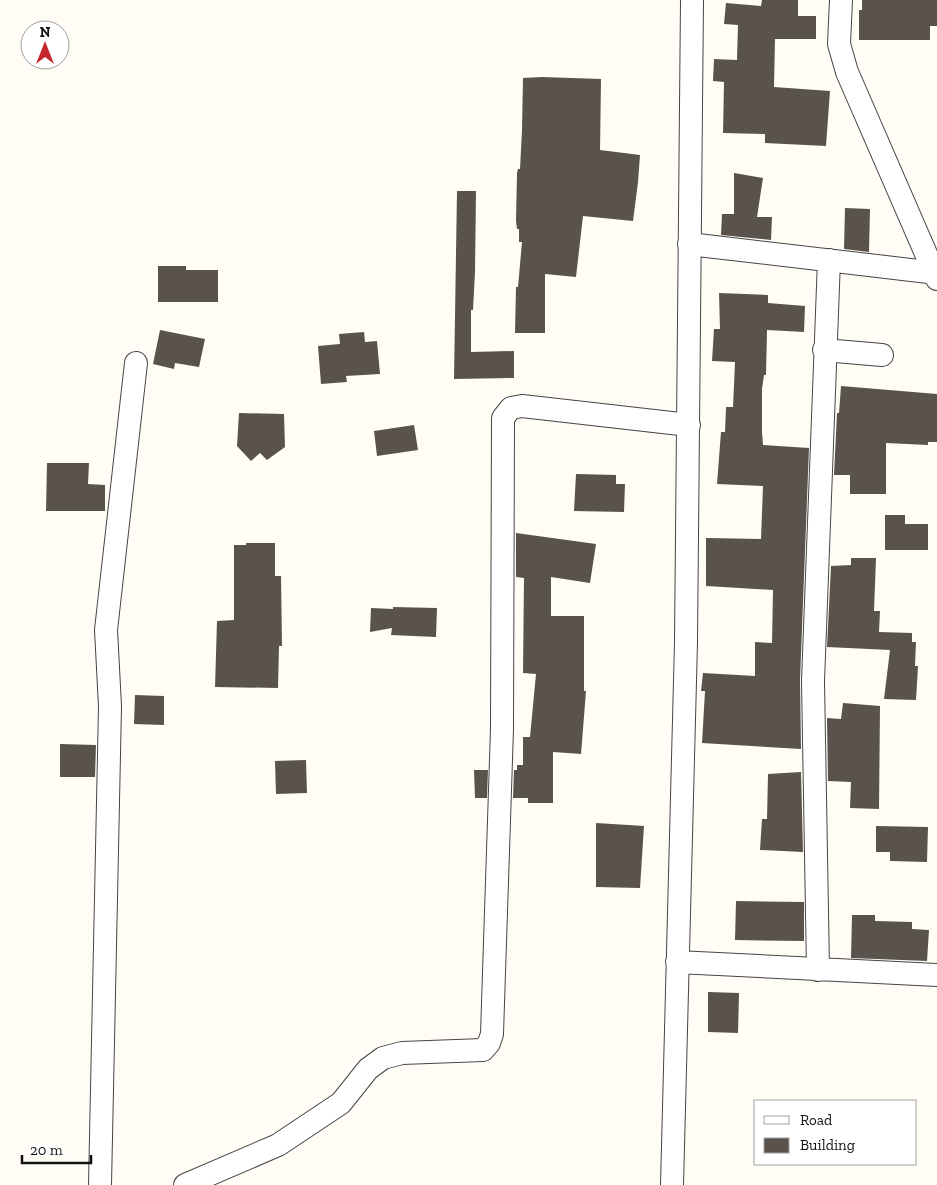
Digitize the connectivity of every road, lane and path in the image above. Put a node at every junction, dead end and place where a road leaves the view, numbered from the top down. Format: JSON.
{"nodes":[{"id":1,"x":692,"y":0,"type":"edge"},
{"id":2,"x":841,"y":0,"type":"edge"},
{"id":3,"x":689,"y":244,"type":"junction"},
{"id":4,"x":829,"y":260,"type":"junction"},
{"id":5,"x":937,"y":275,"type":"edge"},
{"id":6,"x":824,"y":350,"type":"junction"},
{"id":7,"x":882,"y":355,"type":"dead end"},
{"id":8,"x":136,"y":362,"type":"dead end"},
{"id":9,"x":689,"y":424,"type":"junction"},
{"id":10,"x":677,"y":962,"type":"junction"},
{"id":11,"x":818,"y":970,"type":"junction"},
{"id":12,"x":937,"y":975,"type":"edge"},
{"id":13,"x":100,"y":1185,"type":"edge"},
{"id":14,"x":185,"y":1185,"type":"edge"},
{"id":15,"x":672,"y":1185,"type":"edge"}],
"edges":[{"from":1,"to":3,"type":"street"},
{"from":2,"to":5,"type":"street"},
{"from":3,"to":4,"type":"street"},
{"from":3,"to":9,"type":"street"},
{"from":4,"to":5,"type":"street"},
{"from":4,"to":6,"type":"street"},
{"from":6,"to":7,"type":"street"},
{"from":6,"to":11,"type":"street"},
{"from":8,"to":13,"type":"street"},
{"from":9,"to":10,"type":"street"},
{"from":9,"to":14,"type":"street"},
{"from":10,"to":11,"type":"street"},
{"from":10,"to":15,"type":"street"},
{"from":11,"to":12,"type":"street"}]}
